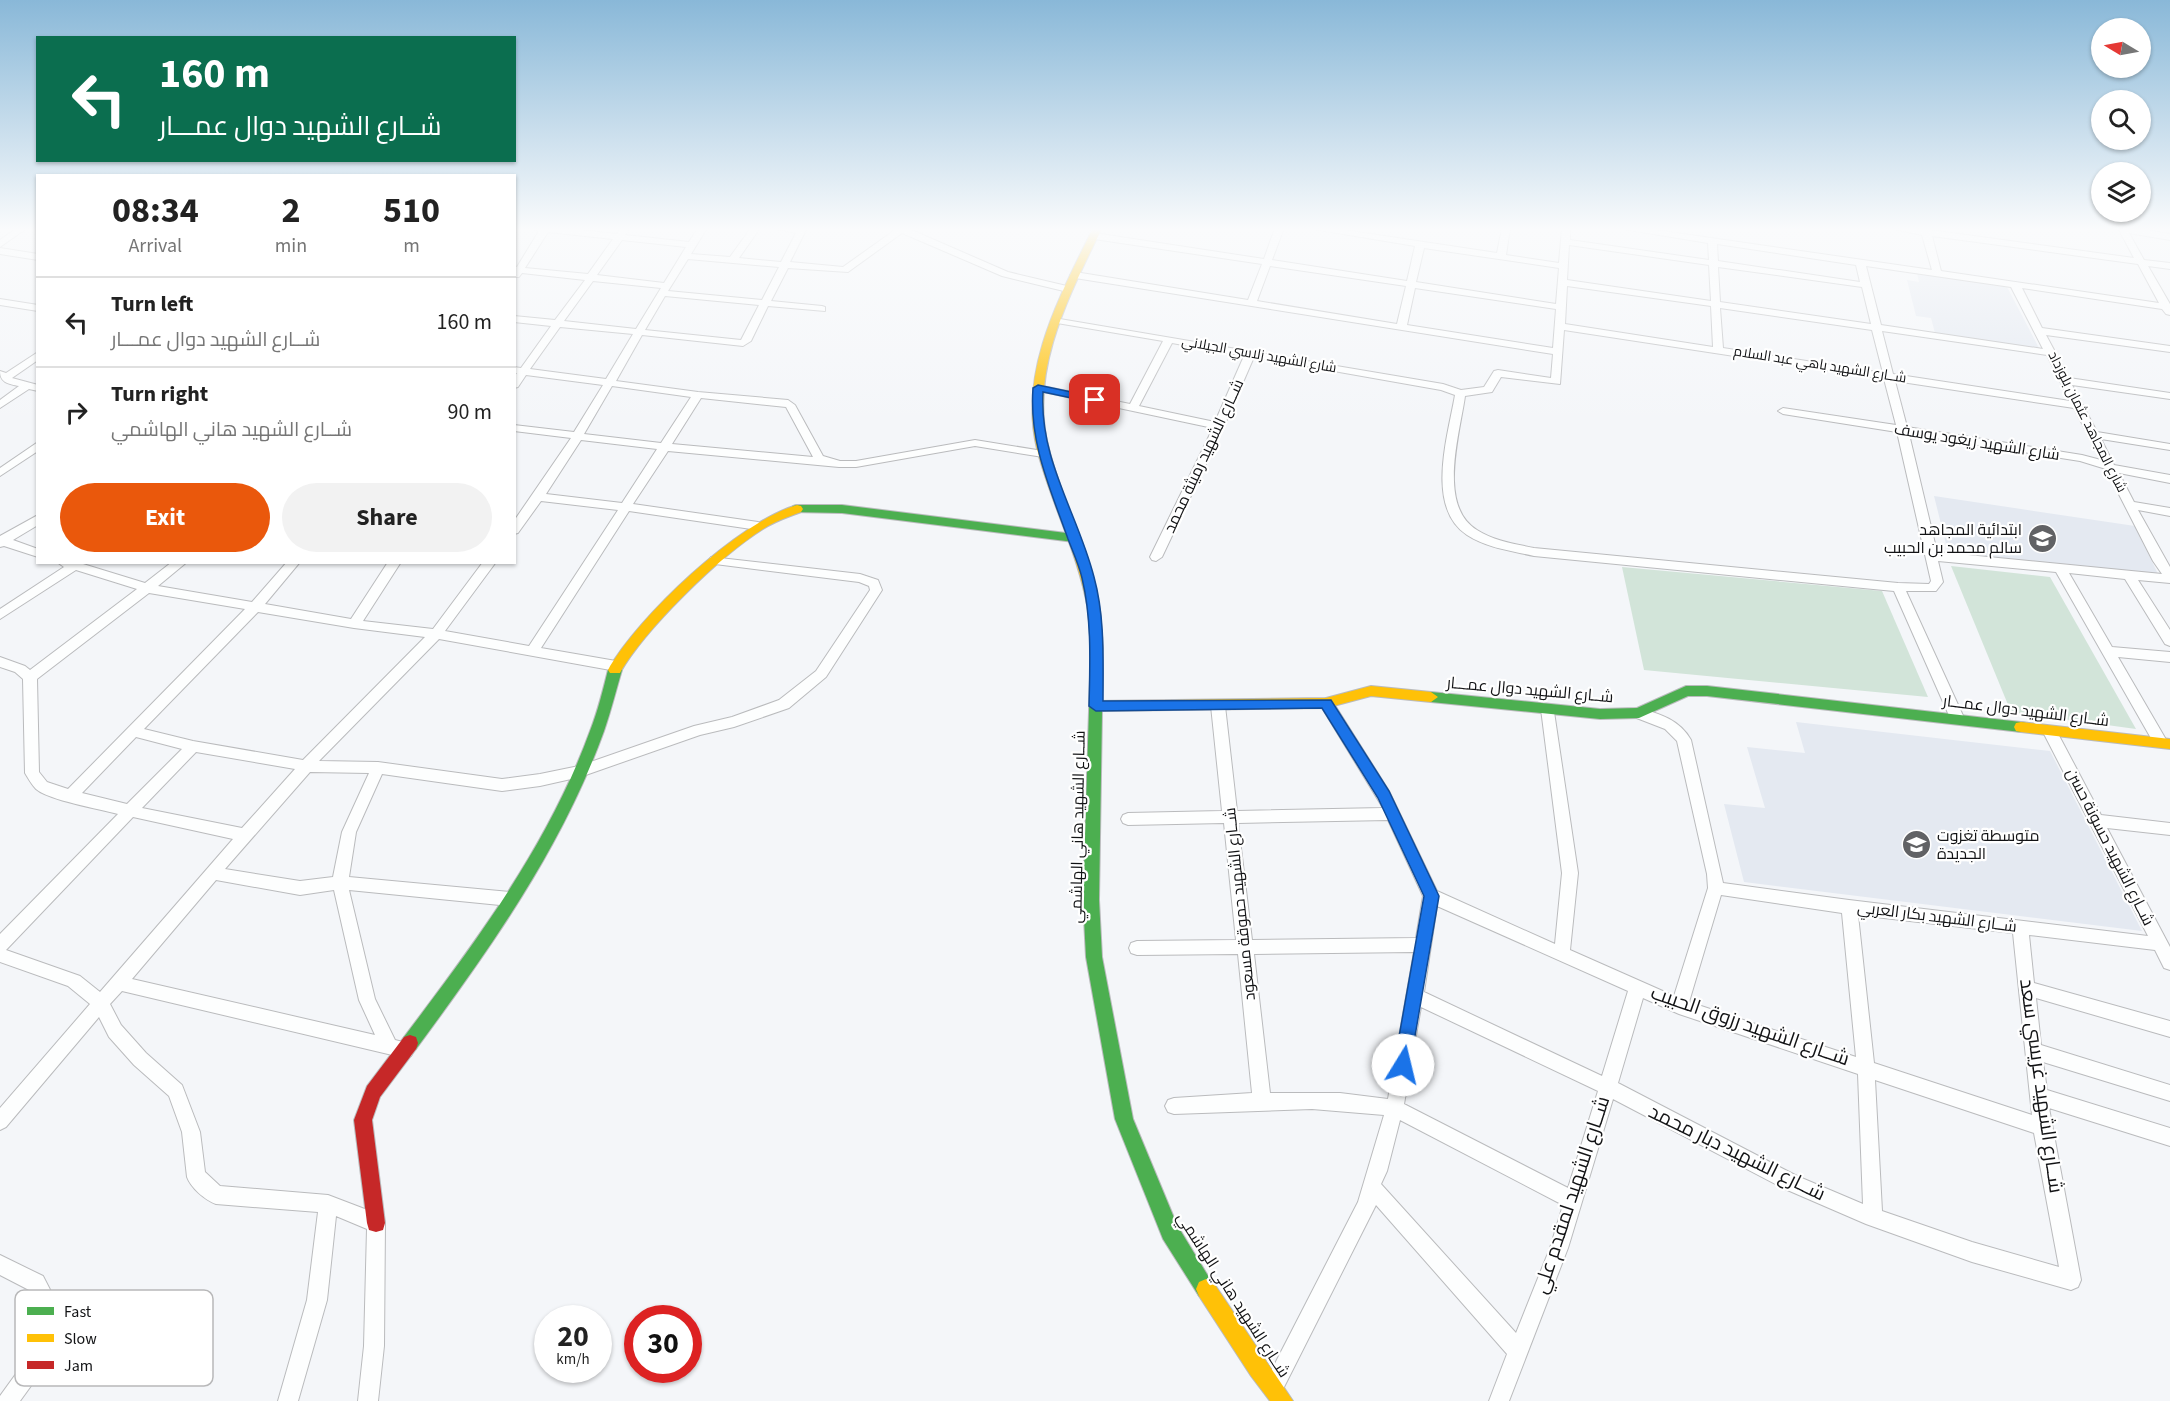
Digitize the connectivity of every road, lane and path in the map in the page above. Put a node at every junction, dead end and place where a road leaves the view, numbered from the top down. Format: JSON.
{"nodes":[{"id":1,"x":581,"y":293,"type":"edge"},
{"id":2,"x":663,"y":293,"type":"edge"},
{"id":3,"x":697,"y":293,"type":"edge"},
{"id":4,"x":771,"y":293,"type":"edge"},
{"id":5,"x":1066,"y":293,"type":"edge"},
{"id":6,"x":1187,"y":293,"type":"edge"},
{"id":7,"x":1255,"y":293,"type":"edge"},
{"id":8,"x":1408,"y":293,"type":"edge"},
{"id":9,"x":1471,"y":293,"type":"edge"},
{"id":10,"x":1561,"y":293,"type":"edge"},
{"id":11,"x":1642,"y":293,"type":"edge"},
{"id":12,"x":1715,"y":293,"type":"edge"},
{"id":13,"x":1867,"y":293,"type":"edge"},
{"id":14,"x":2020,"y":293,"type":"edge"},
{"id":15,"x":2076,"y":293,"type":"edge"},
{"id":16,"x":2160,"y":293,"type":"edge"},
{"id":17,"x":766,"y":303,"type":"junction"},
{"id":18,"x":2,"y":304,"type":"edge"},
{"id":19,"x":1251,"y":304,"type":"junction"},
{"id":20,"x":1716,"y":304,"type":"junction"},
{"id":21,"x":1560,"y":307,"type":"junction"},
{"id":22,"x":36,"y":308,"type":"edge"},
{"id":23,"x":822,"y":309,"type":"dead end"},
{"id":24,"x":2169,"y":309,"type":"edge"},
{"id":25,"x":516,"y":319,"type":"edge"},
{"id":26,"x":1057,"y":320,"type":"junction"},
{"id":27,"x":558,"y":324,"type":"junction"},
{"id":28,"x":1559,"y":326,"type":"junction"},
{"id":29,"x":1401,"y":328,"type":"junction"},
{"id":30,"x":1876,"y":328,"type":"junction"},
{"id":31,"x":2041,"y":331,"type":"junction"},
{"id":32,"x":640,"y":333,"type":"junction"},
{"id":33,"x":1169,"y":340,"type":"junction"},
{"id":34,"x":2170,"y":349,"type":"edge"},
{"id":35,"x":1718,"y":350,"type":"junction"},
{"id":36,"x":1557,"y":352,"type":"junction"},
{"id":37,"x":2052,"y":353,"type":"junction"},
{"id":38,"x":1250,"y":354,"type":"junction"},
{"id":39,"x":36,"y":356,"type":"edge"},
{"id":40,"x":519,"y":370,"type":"edge"},
{"id":41,"x":3,"y":376,"type":"edge"},
{"id":42,"x":1888,"y":376,"type":"junction"},
{"id":43,"x":2066,"y":381,"type":"junction"},
{"id":44,"x":611,"y":383,"type":"junction"},
{"id":45,"x":26,"y":387,"type":"junction"},
{"id":46,"x":36,"y":388,"type":"edge"},
{"id":47,"x":1038,"y":388,"type":"junction"},
{"id":48,"x":1460,"y":393,"type":"junction"},
{"id":49,"x":698,"y":395,"type":"junction"},
{"id":50,"x":2170,"y":396,"type":"edge"},
{"id":51,"x":0,"y":405,"type":"edge"},
{"id":52,"x":2080,"y":406,"type":"junction"},
{"id":53,"x":1133,"y":408,"type":"junction"},
{"id":54,"x":1783,"y":411,"type":"dead end"},
{"id":55,"x":1219,"y":426,"type":"junction"},
{"id":56,"x":516,"y":428,"type":"edge"},
{"id":57,"x":1902,"y":430,"type":"junction"},
{"id":58,"x":2095,"y":435,"type":"junction"},
{"id":59,"x":579,"y":436,"type":"junction"},
{"id":60,"x":36,"y":446,"type":"edge"},
{"id":61,"x":664,"y":447,"type":"junction"},
{"id":62,"x":2170,"y":447,"type":"edge"},
{"id":63,"x":1043,"y":454,"type":"junction"},
{"id":64,"x":828,"y":462,"type":"junction"},
{"id":65,"x":2111,"y":466,"type":"junction"},
{"id":66,"x":0,"y":472,"type":"edge"},
{"id":67,"x":2170,"y":480,"type":"edge"},
{"id":68,"x":539,"y":497,"type":"junction"},
{"id":69,"x":2130,"y":505,"type":"junction"},
{"id":70,"x":626,"y":507,"type":"junction"},
{"id":71,"x":2170,"y":512,"type":"edge"},
{"id":72,"x":36,"y":520,"type":"edge"},
{"id":73,"x":758,"y":526,"type":"junction"},
{"id":74,"x":516,"y":527,"type":"edge"},
{"id":75,"x":1074,"y":538,"type":"junction"},
{"id":76,"x":1,"y":541,"type":"edge"},
{"id":77,"x":36,"y":552,"type":"edge"},
{"id":78,"x":1156,"y":556,"type":"dead end"},
{"id":79,"x":1932,"y":556,"type":"junction"},
{"id":80,"x":715,"y":560,"type":"junction"},
{"id":81,"x":2165,"y":561,"type":"edge"},
{"id":82,"x":72,"y":564,"type":"edge"},
{"id":83,"x":178,"y":564,"type":"edge"},
{"id":84,"x":292,"y":564,"type":"edge"},
{"id":85,"x":394,"y":564,"type":"edge"},
{"id":86,"x":488,"y":564,"type":"edge"},
{"id":87,"x":2060,"y":568,"type":"junction"},
{"id":88,"x":2129,"y":575,"type":"junction"},
{"id":89,"x":2170,"y":577,"type":"edge"},
{"id":90,"x":1898,"y":587,"type":"junction"},
{"id":91,"x":146,"y":588,"type":"junction"},
{"id":92,"x":256,"y":606,"type":"junction"},
{"id":93,"x":0,"y":615,"type":"edge"},
{"id":94,"x":354,"y":624,"type":"junction"},
{"id":95,"x":436,"y":634,"type":"junction"},
{"id":96,"x":2170,"y":640,"type":"edge"},
{"id":97,"x":532,"y":651,"type":"junction"},
{"id":98,"x":2107,"y":651,"type":"junction"},
{"id":99,"x":2170,"y":657,"type":"edge"},
{"id":100,"x":0,"y":662,"type":"edge"},
{"id":101,"x":616,"y":666,"type":"junction"},
{"id":102,"x":30,"y":677,"type":"junction"},
{"id":103,"x":1326,"y":703,"type":"junction"},
{"id":104,"x":1096,"y":706,"type":"junction"},
{"id":105,"x":1218,"y":706,"type":"junction"},
{"id":106,"x":1548,"y":709,"type":"junction"},
{"id":107,"x":1639,"y":712,"type":"junction"},
{"id":108,"x":1958,"y":720,"type":"junction"},
{"id":109,"x":133,"y":730,"type":"junction"},
{"id":110,"x":2050,"y":732,"type":"junction"},
{"id":111,"x":2165,"y":743,"type":"edge"},
{"id":112,"x":193,"y":746,"type":"junction"},
{"id":113,"x":308,"y":766,"type":"junction"},
{"id":114,"x":378,"y":768,"type":"junction"},
{"id":115,"x":580,"y":771,"type":"junction"},
{"id":116,"x":70,"y":796,"type":"junction"},
{"id":117,"x":130,"y":811,"type":"junction"},
{"id":118,"x":1393,"y":814,"type":"junction"},
{"id":119,"x":1230,"y":818,"type":"junction"},
{"id":120,"x":1128,"y":819,"type":"dead end"},
{"id":121,"x":2098,"y":821,"type":"junction"},
{"id":122,"x":2170,"y":829,"type":"edge"},
{"id":123,"x":245,"y":835,"type":"junction"},
{"id":124,"x":213,"y":873,"type":"junction"},
{"id":125,"x":340,"y":882,"type":"junction"},
{"id":126,"x":1716,"y":888,"type":"junction"},
{"id":127,"x":1431,"y":896,"type":"junction"},
{"id":128,"x":510,"y":899,"type":"junction"},
{"id":129,"x":1849,"y":907,"type":"junction"},
{"id":130,"x":2020,"y":928,"type":"junction"},
{"id":131,"x":2160,"y":944,"type":"junction"},
{"id":132,"x":0,"y":945,"type":"edge"},
{"id":133,"x":1423,"y":945,"type":"junction"},
{"id":134,"x":1245,"y":946,"type":"junction"},
{"id":135,"x":1137,"y":948,"type":"dead end"},
{"id":136,"x":1562,"y":953,"type":"junction"},
{"id":137,"x":0,"y":955,"type":"edge"},
{"id":138,"x":2170,"y":963,"type":"edge"},
{"id":139,"x":118,"y":983,"type":"junction"},
{"id":140,"x":1638,"y":987,"type":"junction"},
{"id":141,"x":2027,"y":988,"type":"junction"},
{"id":142,"x":1414,"y":995,"type":"junction"},
{"id":143,"x":101,"y":1003,"type":"junction"},
{"id":144,"x":1679,"y":1006,"type":"junction"},
{"id":145,"x":2170,"y":1029,"type":"edge"},
{"id":146,"x":397,"y":1048,"type":"junction"},
{"id":147,"x":2034,"y":1051,"type":"junction"},
{"id":148,"x":1866,"y":1066,"type":"junction"},
{"id":149,"x":1607,"y":1087,"type":"junction"},
{"id":150,"x":2170,"y":1093,"type":"edge"},
{"id":151,"x":2038,"y":1096,"type":"junction"},
{"id":152,"x":1262,"y":1102,"type":"junction"},
{"id":153,"x":1174,"y":1106,"type":"dead end"},
{"id":154,"x":1394,"y":1108,"type":"junction"},
{"id":155,"x":0,"y":1121,"type":"edge"},
{"id":156,"x":2042,"y":1126,"type":"junction"},
{"id":157,"x":2170,"y":1137,"type":"edge"},
{"id":158,"x":1371,"y":1185,"type":"junction"},
{"id":159,"x":1573,"y":1200,"type":"junction"},
{"id":160,"x":328,"y":1204,"type":"junction"},
{"id":161,"x":1873,"y":1217,"type":"junction"},
{"id":162,"x":376,"y":1223,"type":"junction"},
{"id":163,"x":0,"y":1265,"type":"edge"},
{"id":164,"x":2072,"y":1280,"type":"joint"},
{"id":165,"x":40,"y":1290,"type":"edge"},
{"id":166,"x":1519,"y":1352,"type":"junction"},
{"id":167,"x":19,"y":1386,"type":"edge"},
{"id":168,"x":1278,"y":1395,"type":"edge"},
{"id":169,"x":8,"y":1401,"type":"edge"},
{"id":170,"x":288,"y":1401,"type":"edge"},
{"id":171,"x":368,"y":1401,"type":"edge"},
{"id":172,"x":1499,"y":1401,"type":"edge"}],
"edges":[{"from":1,"to":27,"type":"street"},
{"from":2,"to":32,"type":"street"},
{"from":3,"to":17,"type":"street"},
{"from":4,"to":17,"type":"street"},
{"from":5,"to":26,"type":"street","name":"شــارع الشهيد هاني الهاشمي"},
{"from":6,"to":19,"type":"street"},
{"from":7,"to":19,"type":"street"},
{"from":8,"to":29,"type":"street"},
{"from":9,"to":21,"type":"street"},
{"from":10,"to":21,"type":"street"},
{"from":11,"to":20,"type":"street"},
{"from":12,"to":20,"type":"street"},
{"from":13,"to":30,"type":"street"},
{"from":14,"to":31,"type":"street","name":"شارع المجاهد عثمان بلوزداد"},
{"from":15,"to":24,"type":"street"},
{"from":16,"to":24,"type":"street"},
{"from":17,"to":23,"type":"street"},
{"from":17,"to":32,"type":"street"},
{"from":18,"to":22,"type":"street"},
{"from":19,"to":29,"type":"street"},
{"from":20,"to":30,"type":"street"},
{"from":20,"to":35,"type":"street"},
{"from":21,"to":28,"type":"street"},
{"from":25,"to":27,"type":"street"},
{"from":26,"to":33,"type":"street","name":"شارع الشهيد زلاسي الجيلاني"},
{"from":26,"to":47,"type":"street","name":"شــارع الشهيد هاني الهاشمي"},
{"from":27,"to":32,"type":"street"},
{"from":27,"to":40,"type":"street"},
{"from":28,"to":35,"type":"street","name":"شــارع الشهيد باهي عبد السلام"},
{"from":28,"to":36,"type":"street"},
{"from":29,"to":36,"type":"street"},
{"from":30,"to":37,"type":"street"},
{"from":30,"to":42,"type":"street"},
{"from":31,"to":34,"type":"street"},
{"from":31,"to":37,"type":"street","name":"شارع المجاهد عثمان بلوزداد"},
{"from":32,"to":44,"type":"street"},
{"from":33,"to":38,"type":"street","name":"شارع الشهيد زلاسي الجيلاني"},
{"from":33,"to":53,"type":"street"},
{"from":35,"to":42,"type":"street","name":"شــارع الشهيد باهي عبد السلام"},
{"from":36,"to":48,"type":"street"},
{"from":37,"to":43,"type":"street","name":"شارع المجاهد عثمان بلوزداد"},
{"from":38,"to":48,"type":"street","name":"شارع الشهيد زلاسي الجيلاني"},
{"from":38,"to":55,"type":"street","name":"شــارع الشهيد رميثة محمد"},
{"from":39,"to":41,"type":"street"},
{"from":40,"to":44,"type":"street"},
{"from":41,"to":45,"type":"street"},
{"from":42,"to":52,"type":"street","name":"شــارع الشهيد باهي عبد السلام"},
{"from":42,"to":57,"type":"street"},
{"from":43,"to":50,"type":"street"},
{"from":43,"to":52,"type":"street","name":"شارع المجاهد عثمان بلوزداد"},
{"from":44,"to":49,"type":"street"},
{"from":44,"to":59,"type":"street"},
{"from":45,"to":46,"type":"street"},
{"from":45,"to":51,"type":"street"},
{"from":47,"to":53,"type":"street"},
{"from":47,"to":63,"type":"street","name":"شــارع الشهيد هاني الهاشمي"},
{"from":48,"to":90,"type":"street"},
{"from":49,"to":61,"type":"street"},
{"from":49,"to":64,"type":"street"},
{"from":52,"to":58,"type":"street","name":"شارع المجاهد عثمان بلوزداد"},
{"from":53,"to":55,"type":"street"},
{"from":54,"to":57,"type":"street","name":"شارع الشهيد زيغود يوسف"},
{"from":55,"to":78,"type":"street","name":"شــارع الشهيد رميثة محمد"},
{"from":56,"to":59,"type":"street"},
{"from":57,"to":65,"type":"street","name":"شارع الشهيد زيغود يوسف"},
{"from":57,"to":79,"type":"street"},
{"from":58,"to":62,"type":"street"},
{"from":58,"to":65,"type":"street","name":"شارع المجاهد عثمان بلوزداد"},
{"from":59,"to":61,"type":"street"},
{"from":59,"to":68,"type":"street"},
{"from":60,"to":66,"type":"street"},
{"from":61,"to":64,"type":"street"},
{"from":61,"to":70,"type":"street"},
{"from":63,"to":64,"type":"street"},
{"from":63,"to":75,"type":"street","name":"شــارع الشهيد هاني الهاشمي"},
{"from":65,"to":67,"type":"street","name":"شارع الشهيد زيغود يوسف"},
{"from":65,"to":69,"type":"street","name":"شارع المجاهد عثمان بلوزداد"},
{"from":68,"to":70,"type":"street"},
{"from":68,"to":74,"type":"street"},
{"from":69,"to":71,"type":"street"},
{"from":69,"to":81,"type":"street","name":"شارع المجاهد عثمان بلوزداد"},
{"from":70,"to":73,"type":"street"},
{"from":70,"to":97,"type":"street"},
{"from":72,"to":76,"type":"street"},
{"from":73,"to":75,"type":"street"},
{"from":73,"to":80,"type":"street"},
{"from":75,"to":104,"type":"street","name":"شــارع الشهيد هاني الهاشمي"},
{"from":76,"to":77,"type":"street"},
{"from":79,"to":87,"type":"street"},
{"from":79,"to":90,"type":"street"},
{"from":80,"to":101,"type":"street"},
{"from":80,"to":115,"type":"street"},
{"from":81,"to":89,"type":"street","name":"شارع المجاهد عثمان بلوزداد"},
{"from":82,"to":91,"type":"street"},
{"from":82,"to":93,"type":"street"},
{"from":83,"to":91,"type":"street"},
{"from":84,"to":92,"type":"street"},
{"from":85,"to":94,"type":"street"},
{"from":86,"to":95,"type":"street"},
{"from":87,"to":88,"type":"street"},
{"from":87,"to":98,"type":"street"},
{"from":88,"to":89,"type":"street"},
{"from":88,"to":96,"type":"street"},
{"from":90,"to":108,"type":"street"},
{"from":91,"to":92,"type":"street"},
{"from":91,"to":102,"type":"street"},
{"from":92,"to":94,"type":"street"},
{"from":92,"to":109,"type":"street"},
{"from":94,"to":95,"type":"street"},
{"from":95,"to":97,"type":"street"},
{"from":95,"to":113,"type":"street"},
{"from":97,"to":101,"type":"street"},
{"from":98,"to":99,"type":"street"},
{"from":98,"to":111,"type":"street"},
{"from":100,"to":102,"type":"street"},
{"from":101,"to":115,"type":"street"},
{"from":102,"to":116,"type":"street"},
{"from":103,"to":105,"type":"street","name":"شــارع الشهيد دوال عمـــار"},
{"from":103,"to":106,"type":"street","name":"شــارع الشهيد دوال عمـــار"},
{"from":103,"to":118,"type":"street"},
{"from":104,"to":105,"type":"street","name":"شــارع الشهيد دوال عمـــار"},
{"from":104,"to":168,"type":"street","name":"شــارع الشهيد هاني الهاشمي"},
{"from":105,"to":119,"type":"street","name":"شــارع الشهيد حموقة مسعود"},
{"from":106,"to":107,"type":"street","name":"شــارع الشهيد دوال عمـــار"},
{"from":106,"to":136,"type":"street"},
{"from":107,"to":108,"type":"street","name":"شــارع الشهيد دوال عمـــار"},
{"from":107,"to":126,"type":"street"},
{"from":108,"to":110,"type":"street","name":"شــارع الشهيد دوال عمـــار"},
{"from":109,"to":112,"type":"street"},
{"from":109,"to":116,"type":"street"},
{"from":110,"to":111,"type":"street","name":"شــارع الشهيد دوال عمـــار"},
{"from":110,"to":121,"type":"street","name":"شــارع الشهيد حسونة حسن"},
{"from":112,"to":113,"type":"street"},
{"from":112,"to":117,"type":"street"},
{"from":113,"to":114,"type":"street"},
{"from":113,"to":123,"type":"street"},
{"from":114,"to":115,"type":"street"},
{"from":114,"to":125,"type":"street"},
{"from":115,"to":128,"type":"street"},
{"from":116,"to":117,"type":"street"},
{"from":117,"to":123,"type":"street"},
{"from":117,"to":132,"type":"street"},
{"from":118,"to":119,"type":"street"},
{"from":118,"to":127,"type":"street"},
{"from":119,"to":120,"type":"street"},
{"from":119,"to":134,"type":"street","name":"شــارع الشهيد حموقة مسعود"},
{"from":121,"to":122,"type":"street"},
{"from":121,"to":131,"type":"street","name":"شــارع الشهيد حسونة حسن"},
{"from":123,"to":124,"type":"street"},
{"from":124,"to":125,"type":"street"},
{"from":124,"to":139,"type":"street"},
{"from":125,"to":128,"type":"street"},
{"from":125,"to":146,"type":"street"},
{"from":126,"to":129,"type":"street","name":"شــارع الشهيد بكار العربي"},
{"from":126,"to":144,"type":"street"},
{"from":127,"to":133,"type":"street"},
{"from":127,"to":136,"type":"street","name":"شــارع الشهيد رزوق الحبيب"},
{"from":128,"to":146,"type":"street"},
{"from":129,"to":130,"type":"street","name":"شــارع الشهيد بكار العربي"},
{"from":129,"to":148,"type":"street"},
{"from":130,"to":131,"type":"street","name":"شــارع الشهيد بكار العربي"},
{"from":130,"to":141,"type":"street","name":"شــارع الشهيد غريسي سعد"},
{"from":131,"to":138,"type":"street","name":"شــارع الشهيد حسونة حسن"},
{"from":133,"to":134,"type":"street"},
{"from":133,"to":142,"type":"street"},
{"from":134,"to":135,"type":"street"},
{"from":134,"to":152,"type":"street","name":"شــارع الشهيد حموقة مسعود"},
{"from":136,"to":140,"type":"street","name":"شــارع الشهيد رزوق الحبيب"},
{"from":137,"to":143,"type":"street"},
{"from":139,"to":143,"type":"street"},
{"from":139,"to":146,"type":"street"},
{"from":140,"to":144,"type":"street","name":"شــارع الشهيد رزوق الحبيب"},
{"from":140,"to":149,"type":"street","name":"شــارع الشهيد لمقدم علي"},
{"from":141,"to":145,"type":"street"},
{"from":141,"to":147,"type":"street","name":"شــارع الشهيد غريسي سعد"},
{"from":142,"to":149,"type":"street","name":"شــارع الشهيد دبار محمد"},
{"from":142,"to":154,"type":"street"},
{"from":143,"to":155,"type":"street"},
{"from":143,"to":160,"type":"street"},
{"from":144,"to":148,"type":"street","name":"شــارع الشهيد رزوق الحبيب"},
{"from":146,"to":162,"type":"street"},
{"from":147,"to":150,"type":"street"},
{"from":147,"to":151,"type":"street","name":"شــارع الشهيد غريسي سعد"},
{"from":148,"to":156,"type":"street","name":"شــارع الشهيد رزوق الحبيب"},
{"from":148,"to":161,"type":"street"},
{"from":149,"to":159,"type":"street","name":"شــارع الشهيد لمقدم علي"},
{"from":149,"to":161,"type":"street","name":"شــارع الشهيد دبار محمد"},
{"from":151,"to":156,"type":"street","name":"شــارع الشهيد غريسي سعد"},
{"from":151,"to":157,"type":"street"},
{"from":152,"to":153,"type":"street"},
{"from":152,"to":154,"type":"street"},
{"from":154,"to":158,"type":"street"},
{"from":154,"to":159,"type":"street"},
{"from":156,"to":164,"type":"street","name":"شــارع الشهيد غريسي سعد"},
{"from":158,"to":166,"type":"street"},
{"from":158,"to":168,"type":"street"},
{"from":159,"to":166,"type":"street","name":"شــارع الشهيد لمقدم علي"},
{"from":160,"to":162,"type":"street"},
{"from":160,"to":170,"type":"street"},
{"from":161,"to":164,"type":"street","name":"شــارع الشهيد دبار محمد"},
{"from":162,"to":171,"type":"street"},
{"from":163,"to":165,"type":"street"},
{"from":166,"to":172,"type":"street","name":"شــارع الشهيد لمقدم علي"},
{"from":167,"to":169,"type":"street"}]}
